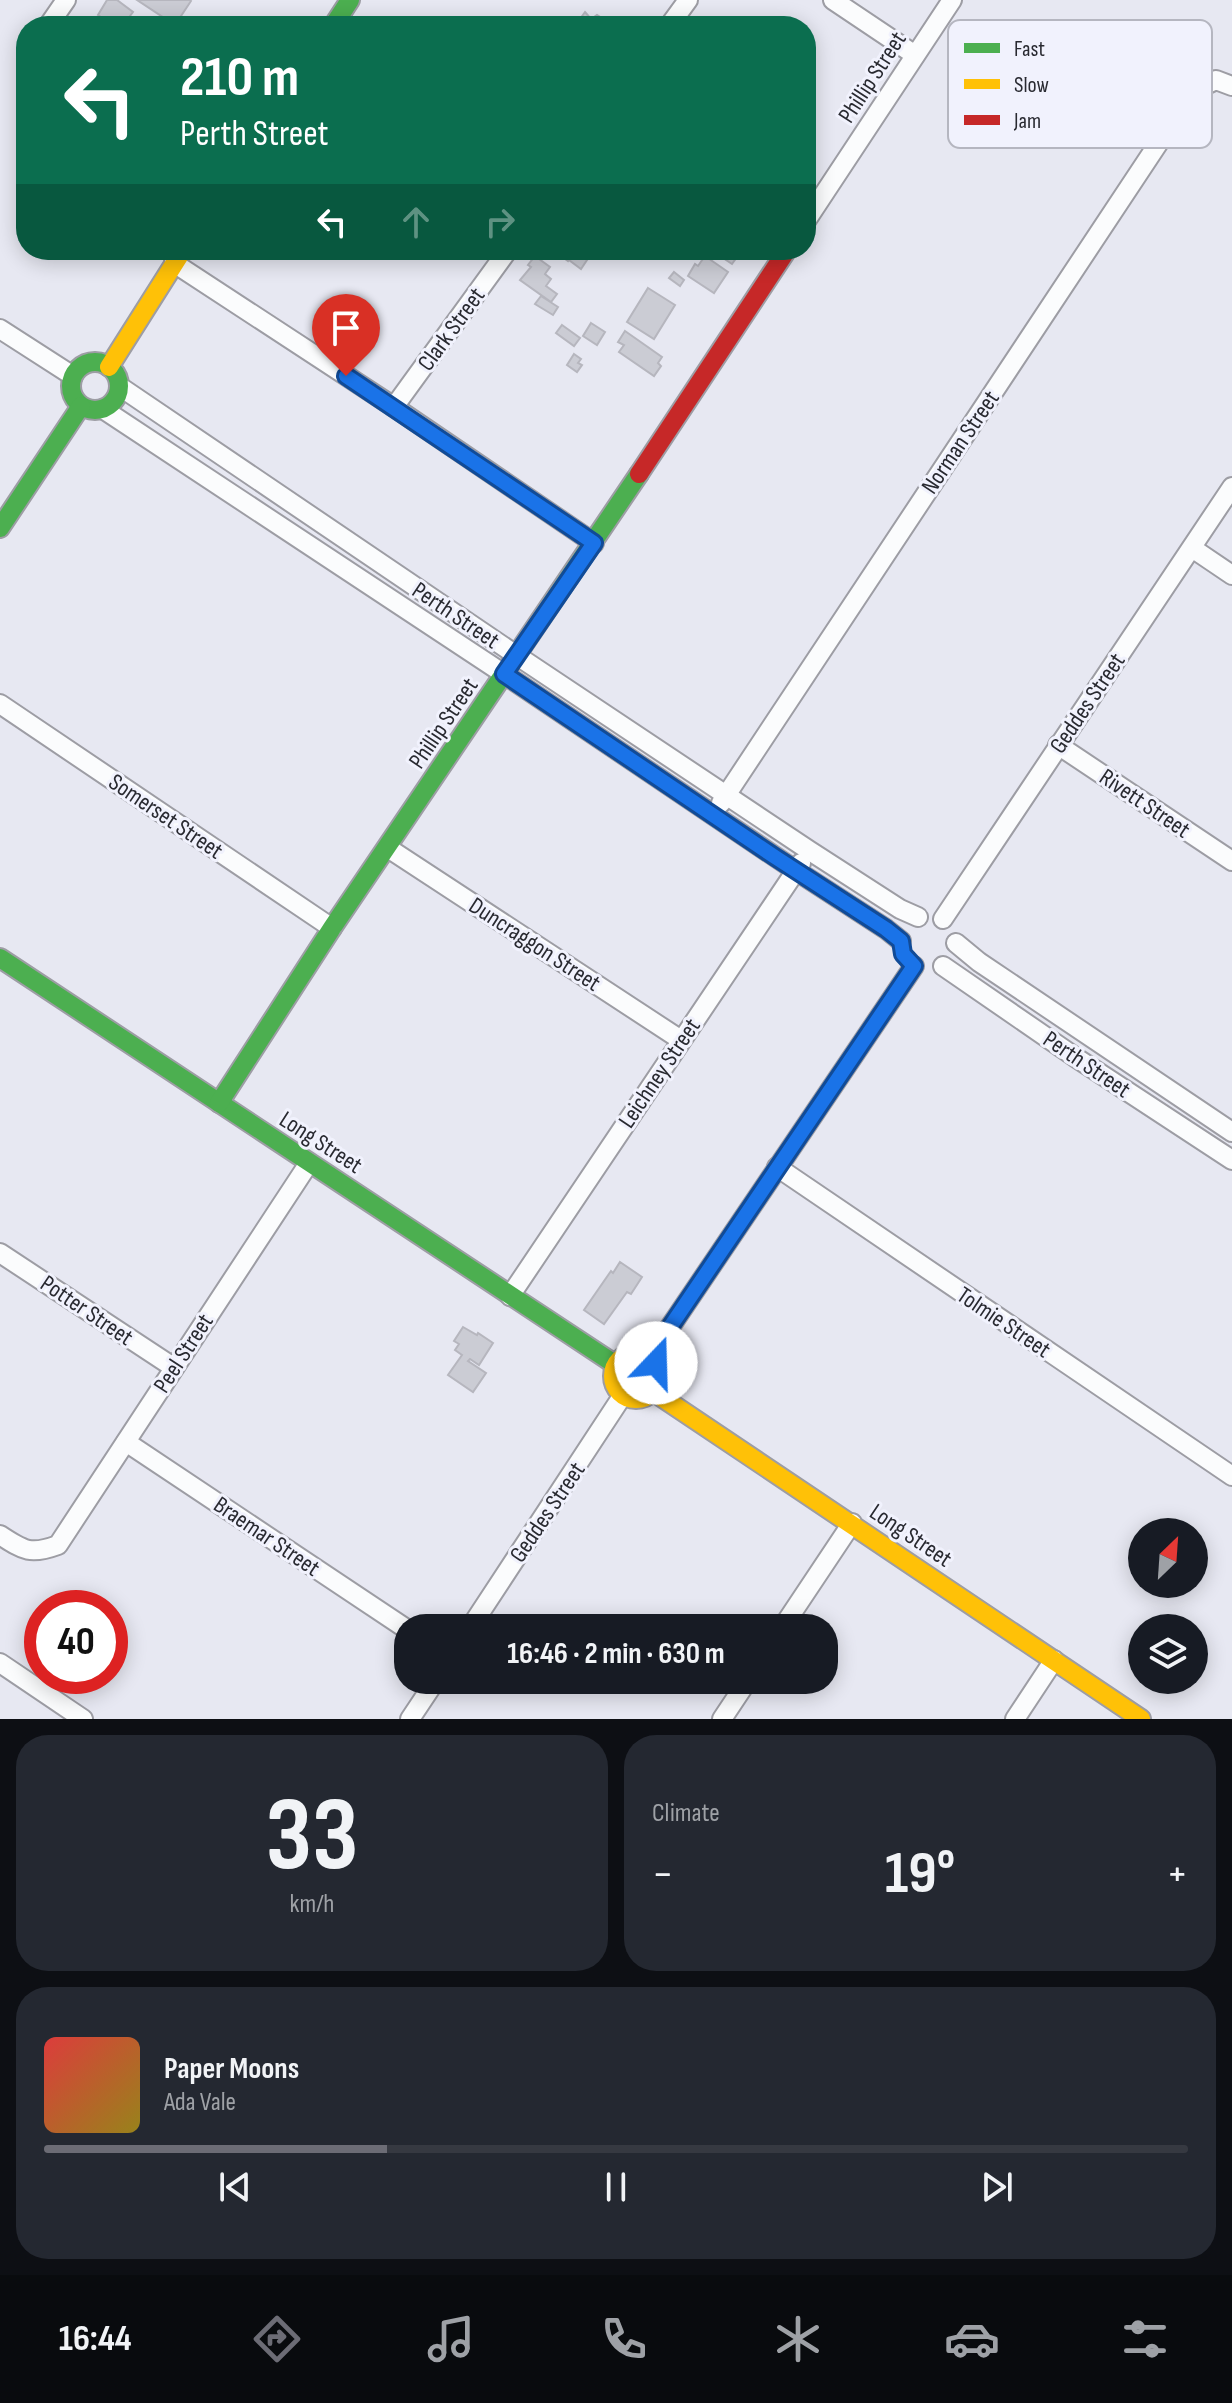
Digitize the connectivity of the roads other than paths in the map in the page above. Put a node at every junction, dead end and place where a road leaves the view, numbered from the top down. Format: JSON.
{"nodes":[{"id":1,"x":833,"y":0,"type":"edge"},
{"id":2,"x":952,"y":0,"type":"edge"},
{"id":3,"x":915,"y":55,"type":"junction"},
{"id":4,"x":1155,"y":148,"type":"edge"},
{"id":5,"x":816,"y":206,"type":"edge"},
{"id":6,"x":177,"y":260,"type":"edge"},
{"id":7,"x":183,"y":260,"type":"edge"},
{"id":8,"x":501,"y":260,"type":"edge"},
{"id":9,"x":780,"y":260,"type":"edge"},
{"id":10,"x":0,"y":329,"type":"edge"},
{"id":11,"x":109,"y":367,"type":"junction"},
{"id":12,"x":73,"y":376,"type":"junction"},
{"id":13,"x":119,"y":386,"type":"junction"},
{"id":14,"x":81,"y":406,"type":"junction"},
{"id":15,"x":394,"y":407,"type":"junction"},
{"id":16,"x":103,"y":409,"type":"junction"},
{"id":17,"x":1232,"y":487,"type":"edge"},
{"id":18,"x":0,"y":528,"type":"edge"},
{"id":19,"x":594,"y":543,"type":"junction"},
{"id":20,"x":1192,"y":548,"type":"junction"},
{"id":21,"x":1232,"y":575,"type":"edge"},
{"id":22,"x":516,"y":655,"type":"junction"},
{"id":23,"x":504,"y":674,"type":"junction"},
{"id":24,"x":0,"y":704,"type":"edge"},
{"id":25,"x":1058,"y":745,"type":"junction"},
{"id":26,"x":727,"y":794,"type":"junction"},
{"id":27,"x":712,"y":815,"type":"junction"},
{"id":28,"x":388,"y":848,"type":"junction"},
{"id":29,"x":810,"y":851,"type":"junction"},
{"id":30,"x":1232,"y":861,"type":"edge"},
{"id":31,"x":795,"y":870,"type":"junction"},
{"id":32,"x":918,"y":917,"type":"junction"},
{"id":33,"x":943,"y":919,"type":"junction"},
{"id":34,"x":332,"y":928,"type":"junction"},
{"id":35,"x":901,"y":941,"type":"junction"},
{"id":36,"x":956,"y":943,"type":"junction"},
{"id":37,"x":0,"y":958,"type":"edge"},
{"id":38,"x":914,"y":966,"type":"junction"},
{"id":39,"x":943,"y":966,"type":"junction"},
{"id":40,"x":1088,"y":1037,"type":"junction"},
{"id":41,"x":681,"y":1040,"type":"junction"},
{"id":42,"x":1075,"y":1057,"type":"junction"},
{"id":43,"x":219,"y":1103,"type":"junction"},
{"id":44,"x":1232,"y":1132,"type":"edge"},
{"id":45,"x":1232,"y":1160,"type":"edge"},
{"id":46,"x":309,"y":1163,"type":"junction"},
{"id":47,"x":777,"y":1167,"type":"junction"},
{"id":48,"x":0,"y":1253,"type":"edge"},
{"id":49,"x":510,"y":1296,"type":"junction"},
{"id":50,"x":653,"y":1360,"type":"junction"},
{"id":51,"x":616,"y":1365,"type":"junction"},
{"id":52,"x":173,"y":1367,"type":"junction"},
{"id":53,"x":654,"y":1392,"type":"junction"},
{"id":54,"x":623,"y":1395,"type":"junction"},
{"id":55,"x":126,"y":1442,"type":"junction"},
{"id":56,"x":1232,"y":1476,"type":"edge"},
{"id":57,"x":852,"y":1523,"type":"junction"},
{"id":58,"x":0,"y":1535,"type":"edge"},
{"id":59,"x":479,"y":1614,"type":"edge"},
{"id":60,"x":791,"y":1614,"type":"edge"},
{"id":61,"x":394,"y":1621,"type":"edge"},
{"id":62,"x":1054,"y":1660,"type":"junction"},
{"id":63,"x":0,"y":1663,"type":"edge"},
{"id":64,"x":427,"y":1694,"type":"edge"},
{"id":65,"x":739,"y":1694,"type":"edge"},
{"id":66,"x":83,"y":1719,"type":"edge"},
{"id":67,"x":410,"y":1719,"type":"edge"},
{"id":68,"x":722,"y":1719,"type":"edge"},
{"id":69,"x":1015,"y":1719,"type":"edge"},
{"id":70,"x":1141,"y":1719,"type":"edge"}],
"edges":[{"from":1,"to":3,"type":"street"},
{"from":2,"to":3,"type":"street","name":"Phillip Street"},
{"from":3,"to":5,"type":"street","name":"Phillip Street"},
{"from":4,"to":26,"type":"street","name":"Norman Street"},
{"from":6,"to":11,"type":"street"},
{"from":7,"to":15,"type":"street"},
{"from":8,"to":15,"type":"street","name":"Clark Street"},
{"from":9,"to":19,"type":"street","name":"Phillip Street"},
{"from":10,"to":12,"type":"street"},
{"from":11,"to":12,"type":"street"},
{"from":11,"to":13,"type":"street"},
{"from":12,"to":14,"type":"street"},
{"from":13,"to":16,"type":"street"},
{"from":13,"to":22,"type":"street","name":"Perth Street"},
{"from":14,"to":16,"type":"street"},
{"from":14,"to":18,"type":"street"},
{"from":15,"to":19,"type":"street"},
{"from":16,"to":23,"type":"street","name":"Perth Street"},
{"from":17,"to":20,"type":"street","name":"Geddes Street"},
{"from":19,"to":22,"type":"street","name":"Phillip Street"},
{"from":20,"to":21,"type":"street"},
{"from":20,"to":25,"type":"street","name":"Geddes Street"},
{"from":22,"to":23,"type":"street","name":"Phillip Street"},
{"from":22,"to":26,"type":"street","name":"Perth Street"},
{"from":23,"to":27,"type":"street","name":"Perth Street"},
{"from":23,"to":28,"type":"street","name":"Phillip Street"},
{"from":24,"to":34,"type":"street","name":"Somerset Street"},
{"from":25,"to":30,"type":"street","name":"Rivett Street"},
{"from":25,"to":33,"type":"street","name":"Geddes Street"},
{"from":26,"to":27,"type":"street","name":"Norman Street"},
{"from":26,"to":29,"type":"street","name":"Perth Street"},
{"from":27,"to":31,"type":"street","name":"Perth Street"},
{"from":28,"to":34,"type":"street","name":"Phillip Street"},
{"from":28,"to":41,"type":"street","name":"Duncraggon Street"},
{"from":29,"to":31,"type":"street","name":"Leichney Street"},
{"from":29,"to":32,"type":"street","name":"Perth Street"},
{"from":31,"to":35,"type":"street","name":"Perth Street"},
{"from":31,"to":41,"type":"street","name":"Leichney Street"},
{"from":32,"to":33,"type":"street"},
{"from":32,"to":35,"type":"street"},
{"from":33,"to":36,"type":"street"},
{"from":34,"to":43,"type":"street","name":"Phillip Street"},
{"from":35,"to":38,"type":"street"},
{"from":36,"to":39,"type":"street"},
{"from":36,"to":40,"type":"street","name":"Perth Street"},
{"from":37,"to":43,"type":"street","name":"Long Street"},
{"from":38,"to":39,"type":"street"},
{"from":38,"to":47,"type":"street"},
{"from":39,"to":42,"type":"street","name":"Perth Street"},
{"from":40,"to":42,"type":"street"},
{"from":40,"to":44,"type":"street","name":"Perth Street"},
{"from":41,"to":49,"type":"street","name":"Leichney Street"},
{"from":42,"to":45,"type":"street","name":"Perth Street"},
{"from":43,"to":46,"type":"street","name":"Long Street"},
{"from":46,"to":49,"type":"street","name":"Long Street"},
{"from":46,"to":52,"type":"street","name":"Peel Street"},
{"from":47,"to":50,"type":"street"},
{"from":47,"to":56,"type":"street","name":"Tolmie Street"},
{"from":48,"to":52,"type":"street","name":"Potter Street"},
{"from":49,"to":51,"type":"street","name":"Long Street"},
{"from":50,"to":51,"type":"street"},
{"from":50,"to":53,"type":"street"},
{"from":51,"to":54,"type":"street"},
{"from":52,"to":55,"type":"street","name":"Peel Street"},
{"from":53,"to":54,"type":"street"},
{"from":53,"to":57,"type":"street","name":"Long Street"},
{"from":54,"to":59,"type":"street","name":"Geddes Street"},
{"from":55,"to":58,"type":"street","name":"Peel Street"},
{"from":55,"to":61,"type":"street","name":"Braemar Street"},
{"from":57,"to":60,"type":"street"},
{"from":57,"to":62,"type":"street","name":"Long Street"},
{"from":62,"to":69,"type":"street"},
{"from":62,"to":70,"type":"street","name":"Long Street"},
{"from":63,"to":66,"type":"street"},
{"from":64,"to":67,"type":"street"},
{"from":65,"to":68,"type":"street"}]}
